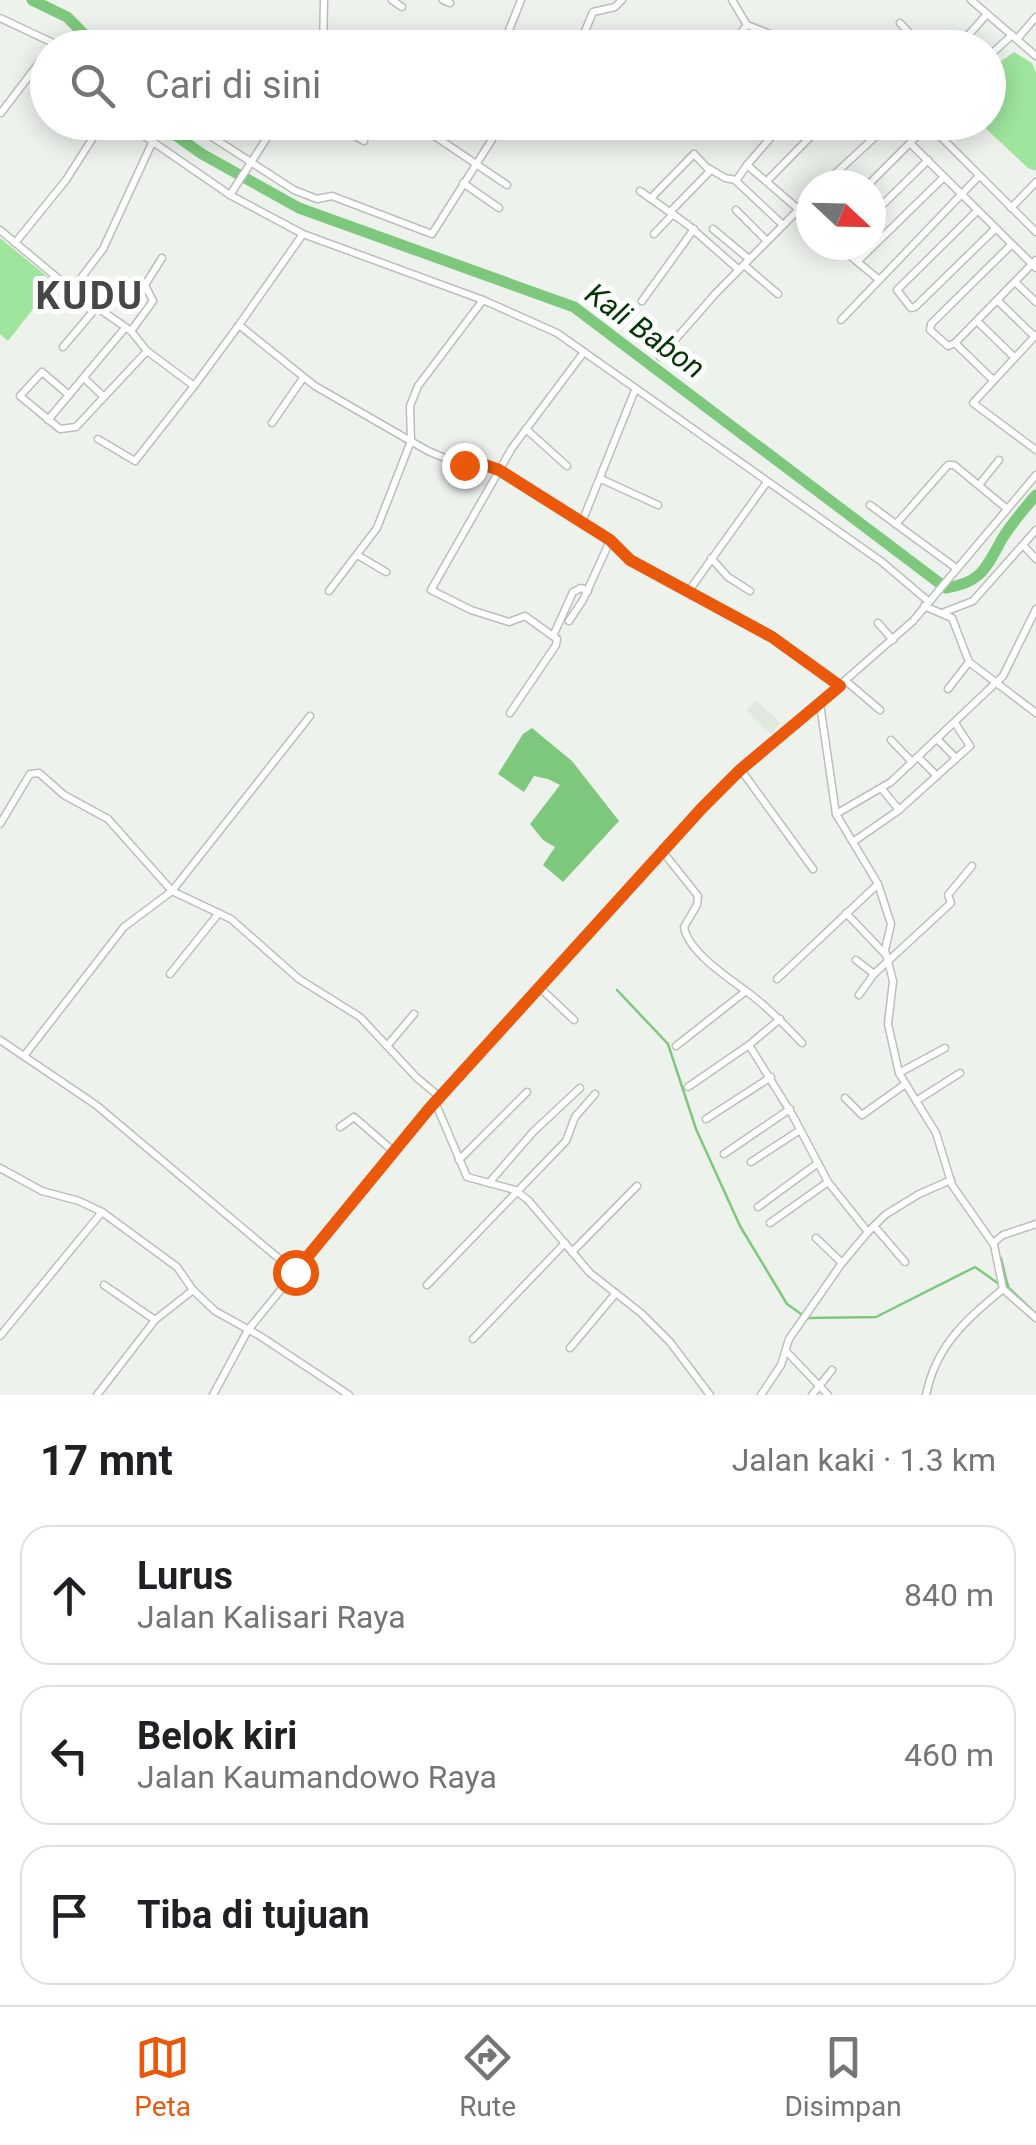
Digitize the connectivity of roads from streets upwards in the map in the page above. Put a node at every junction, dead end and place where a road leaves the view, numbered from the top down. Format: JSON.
{"nodes":[{"id":1,"x":324,"y":0,"type":"edge"},
{"id":2,"x":392,"y":0,"type":"edge"},
{"id":3,"x":521,"y":0,"type":"edge"},
{"id":4,"x":622,"y":0,"type":"edge"},
{"id":5,"x":732,"y":0,"type":"edge"},
{"id":6,"x":970,"y":0,"type":"edge"},
{"id":7,"x":402,"y":7,"type":"dead end"},
{"id":8,"x":988,"y":14,"type":"junction"},
{"id":9,"x":0,"y":18,"type":"edge"},
{"id":10,"x":1036,"y":18,"type":"edge"},
{"id":11,"x":900,"y":23,"type":"dead end"},
{"id":12,"x":746,"y":26,"type":"junction"},
{"id":13,"x":323,"y":30,"type":"edge"},
{"id":14,"x":509,"y":30,"type":"edge"},
{"id":15,"x":586,"y":30,"type":"edge"},
{"id":16,"x":743,"y":30,"type":"edge"},
{"id":17,"x":758,"y":30,"type":"edge"},
{"id":18,"x":907,"y":30,"type":"edge"},
{"id":19,"x":973,"y":30,"type":"edge"},
{"id":20,"x":30,"y":34,"type":"edge"},
{"id":21,"x":1014,"y":36,"type":"junction"},
{"id":22,"x":1006,"y":42,"type":"edge"},
{"id":23,"x":1036,"y":56,"type":"edge"},
{"id":24,"x":30,"y":74,"type":"edge"},
{"id":25,"x":0,"y":113,"type":"edge"},
{"id":26,"x":92,"y":140,"type":"edge"},
{"id":27,"x":148,"y":140,"type":"edge"},
{"id":28,"x":217,"y":140,"type":"edge"},
{"id":29,"x":265,"y":140,"type":"edge"},
{"id":30,"x":444,"y":140,"type":"edge"},
{"id":31,"x":491,"y":140,"type":"edge"},
{"id":32,"x":769,"y":140,"type":"edge"},
{"id":33,"x":807,"y":140,"type":"edge"},
{"id":34,"x":872,"y":140,"type":"edge"},
{"id":35,"x":913,"y":140,"type":"edge"},
{"id":36,"x":943,"y":140,"type":"edge"},
{"id":37,"x":152,"y":143,"type":"junction"},
{"id":38,"x":910,"y":143,"type":"junction"},
{"id":39,"x":928,"y":160,"type":"junction"},
{"id":40,"x":251,"y":162,"type":"junction"},
{"id":41,"x":476,"y":164,"type":"junction"},
{"id":42,"x":747,"y":165,"type":"junction"},
{"id":43,"x":710,"y":169,"type":"junction"},
{"id":44,"x":839,"y":170,"type":"edge"},
{"id":45,"x":883,"y":170,"type":"edge"},
{"id":46,"x":979,"y":176,"type":"junction"},
{"id":47,"x":944,"y":177,"type":"junction"},
{"id":48,"x":736,"y":180,"type":"junction"},
{"id":49,"x":767,"y":181,"type":"junction"},
{"id":50,"x":463,"y":184,"type":"junction"},
{"id":51,"x":507,"y":185,"type":"dead end"},
{"id":52,"x":1034,"y":188,"type":"edge"},
{"id":53,"x":640,"y":191,"type":"dead end"},
{"id":54,"x":230,"y":194,"type":"junction"},
{"id":55,"x":960,"y":194,"type":"junction"},
{"id":56,"x":651,"y":198,"type":"junction"},
{"id":57,"x":886,"y":201,"type":"edge"},
{"id":58,"x":796,"y":205,"type":"edge"},
{"id":59,"x":499,"y":208,"type":"dead end"},
{"id":60,"x":1011,"y":208,"type":"junction"},
{"id":61,"x":736,"y":210,"type":"dead end"},
{"id":62,"x":796,"y":212,"type":"edge"},
{"id":63,"x":976,"y":212,"type":"junction"},
{"id":64,"x":672,"y":213,"type":"junction"},
{"id":65,"x":783,"y":226,"type":"junction"},
{"id":66,"x":694,"y":229,"type":"junction"},
{"id":67,"x":713,"y":229,"type":"dead end"},
{"id":68,"x":995,"y":229,"type":"junction"},
{"id":69,"x":0,"y":230,"type":"edge"},
{"id":70,"x":1036,"y":232,"type":"edge"},
{"id":71,"x":304,"y":234,"type":"junction"},
{"id":72,"x":654,"y":234,"type":"dead end"},
{"id":73,"x":768,"y":241,"type":"junction"},
{"id":74,"x":15,"y":243,"type":"junction"},
{"id":75,"x":1011,"y":245,"type":"junction"},
{"id":76,"x":162,"y":258,"type":"dead end"},
{"id":77,"x":856,"y":260,"type":"edge"},
{"id":78,"x":858,"y":262,"type":"junction"},
{"id":79,"x":744,"y":264,"type":"junction"},
{"id":80,"x":1035,"y":264,"type":"edge"},
{"id":81,"x":877,"y":278,"type":"junction"},
{"id":82,"x":1015,"y":282,"type":"junction"},
{"id":83,"x":72,"y":290,"type":"junction"},
{"id":84,"x":778,"y":294,"type":"dead end"},
{"id":85,"x":483,"y":300,"type":"junction"},
{"id":86,"x":997,"y":300,"type":"junction"},
{"id":87,"x":642,"y":301,"type":"dead end"},
{"id":88,"x":1036,"y":302,"type":"edge"},
{"id":89,"x":96,"y":308,"type":"junction"},
{"id":90,"x":841,"y":320,"type":"dead end"},
{"id":91,"x":976,"y":321,"type":"junction"},
{"id":92,"x":239,"y":326,"type":"junction"},
{"id":93,"x":128,"y":330,"type":"junction"},
{"id":94,"x":1035,"y":336,"type":"edge"},
{"id":95,"x":955,"y":342,"type":"junction"},
{"id":96,"x":63,"y":347,"type":"dead end"},
{"id":97,"x":147,"y":351,"type":"junction"},
{"id":98,"x":584,"y":352,"type":"junction"},
{"id":99,"x":660,"y":357,"type":"dead end"},
{"id":100,"x":1014,"y":358,"type":"junction"},
{"id":101,"x":84,"y":378,"type":"junction"},
{"id":102,"x":303,"y":378,"type":"junction"},
{"id":103,"x":992,"y":379,"type":"junction"},
{"id":104,"x":194,"y":386,"type":"junction"},
{"id":105,"x":636,"y":390,"type":"junction"},
{"id":106,"x":69,"y":395,"type":"junction"},
{"id":107,"x":104,"y":397,"type":"junction"},
{"id":108,"x":48,"y":420,"type":"junction"},
{"id":109,"x":272,"y":423,"type":"dead end"},
{"id":110,"x":526,"y":429,"type":"junction"},
{"id":111,"x":98,"y":439,"type":"dead end"},
{"id":112,"x":411,"y":441,"type":"junction"},
{"id":113,"x":1036,"y":450,"type":"edge"},
{"id":114,"x":999,"y":460,"type":"dead end"},
{"id":115,"x":567,"y":466,"type":"dead end"},
{"id":116,"x":499,"y":470,"type":"junction"},
{"id":117,"x":1036,"y":476,"type":"edge"},
{"id":118,"x":600,"y":479,"type":"junction"},
{"id":119,"x":767,"y":482,"type":"junction"},
{"id":120,"x":979,"y":485,"type":"junction"},
{"id":121,"x":870,"y":505,"type":"dead end"},
{"id":122,"x":658,"y":506,"type":"dead end"},
{"id":123,"x":1006,"y":508,"type":"junction"},
{"id":124,"x":582,"y":522,"type":"junction"},
{"id":125,"x":896,"y":524,"type":"junction"},
{"id":126,"x":1036,"y":530,"type":"edge"},
{"id":127,"x":610,"y":540,"type":"junction"},
{"id":128,"x":1023,"y":545,"type":"junction"},
{"id":129,"x":359,"y":556,"type":"junction"},
{"id":130,"x":711,"y":558,"type":"junction"},
{"id":131,"x":1036,"y":559,"type":"edge"},
{"id":132,"x":953,"y":571,"type":"junction"},
{"id":133,"x":386,"y":572,"type":"dead end"},
{"id":134,"x":330,"y":590,"type":"dead end"},
{"id":135,"x":588,"y":591,"type":"junction"},
{"id":136,"x":750,"y":591,"type":"dead end"},
{"id":137,"x":688,"y":592,"type":"junction"},
{"id":138,"x":928,"y":602,"type":"junction"},
{"id":139,"x":1036,"y":609,"type":"edge"},
{"id":140,"x":941,"y":613,"type":"junction"},
{"id":141,"x":569,"y":621,"type":"dead end"},
{"id":142,"x":878,"y":623,"type":"dead end"},
{"id":143,"x":552,"y":636,"type":"junction"},
{"id":144,"x":893,"y":640,"type":"junction"},
{"id":145,"x":969,"y":662,"type":"junction"},
{"id":146,"x":995,"y":683,"type":"junction"},
{"id":147,"x":843,"y":684,"type":"junction"},
{"id":148,"x":948,"y":689,"type":"dead end"},
{"id":149,"x":820,"y":704,"type":"junction"},
{"id":150,"x":880,"y":710,"type":"dead end"},
{"id":151,"x":510,"y":713,"type":"dead end"},
{"id":152,"x":1036,"y":713,"type":"edge"},
{"id":153,"x":310,"y":716,"type":"dead end"},
{"id":154,"x":954,"y":722,"type":"junction"},
{"id":155,"x":891,"y":740,"type":"dead end"},
{"id":156,"x":936,"y":740,"type":"junction"},
{"id":157,"x":956,"y":758,"type":"junction"},
{"id":158,"x":915,"y":760,"type":"junction"},
{"id":159,"x":740,"y":770,"type":"junction"},
{"id":160,"x":937,"y":776,"type":"junction"},
{"id":161,"x":882,"y":788,"type":"junction"},
{"id":162,"x":898,"y":810,"type":"junction"},
{"id":163,"x":836,"y":814,"type":"junction"},
{"id":164,"x":0,"y":824,"type":"edge"},
{"id":165,"x":853,"y":842,"type":"junction"},
{"id":166,"x":663,"y":852,"type":"junction"},
{"id":167,"x":972,"y":866,"type":"dead end"},
{"id":168,"x":813,"y":868,"type":"dead end"},
{"id":169,"x":878,"y":884,"type":"junction"},
{"id":170,"x":172,"y":891,"type":"junction"},
{"id":171,"x":218,"y":913,"type":"junction"},
{"id":172,"x":846,"y":913,"type":"junction"},
{"id":173,"x":887,"y":958,"type":"junction"},
{"id":174,"x":856,"y":960,"type":"dead end"},
{"id":175,"x":170,"y":974,"type":"dead end"},
{"id":176,"x":874,"y":974,"type":"junction"},
{"id":177,"x":777,"y":979,"type":"dead end"},
{"id":178,"x":539,"y":987,"type":"junction"},
{"id":179,"x":746,"y":991,"type":"junction"},
{"id":180,"x":859,"y":994,"type":"dead end"},
{"id":181,"x":414,"y":1014,"type":"dead end"},
{"id":182,"x":574,"y":1020,"type":"dead end"},
{"id":183,"x":780,"y":1020,"type":"junction"},
{"id":184,"x":0,"y":1040,"type":"edge"},
{"id":185,"x":802,"y":1043,"type":"dead end"},
{"id":186,"x":749,"y":1045,"type":"junction"},
{"id":187,"x":387,"y":1046,"type":"junction"},
{"id":188,"x":676,"y":1046,"type":"dead end"},
{"id":189,"x":945,"y":1048,"type":"dead end"},
{"id":190,"x":24,"y":1056,"type":"junction"},
{"id":191,"x":899,"y":1073,"type":"junction"},
{"id":192,"x":960,"y":1073,"type":"dead end"},
{"id":193,"x":770,"y":1076,"type":"junction"},
{"id":194,"x":904,"y":1086,"type":"junction"},
{"id":195,"x":688,"y":1087,"type":"dead end"},
{"id":196,"x":580,"y":1088,"type":"dead end"},
{"id":197,"x":527,"y":1092,"type":"dead end"},
{"id":198,"x":595,"y":1094,"type":"dead end"},
{"id":199,"x":845,"y":1098,"type":"dead end"},
{"id":200,"x":438,"y":1100,"type":"junction"},
{"id":201,"x":916,"y":1101,"type":"junction"},
{"id":202,"x":790,"y":1110,"type":"junction"},
{"id":203,"x":706,"y":1120,"type":"dead end"},
{"id":204,"x":340,"y":1127,"type":"dead end"},
{"id":205,"x":800,"y":1130,"type":"junction"},
{"id":206,"x":394,"y":1151,"type":"junction"},
{"id":207,"x":724,"y":1154,"type":"dead end"},
{"id":208,"x":460,"y":1160,"type":"junction"},
{"id":209,"x":752,"y":1162,"type":"dead end"},
{"id":210,"x":818,"y":1164,"type":"junction"},
{"id":211,"x":0,"y":1168,"type":"edge"},
{"id":212,"x":950,"y":1180,"type":"junction"},
{"id":213,"x":828,"y":1182,"type":"junction"},
{"id":214,"x":489,"y":1183,"type":"junction"},
{"id":215,"x":638,"y":1186,"type":"dead end"},
{"id":216,"x":515,"y":1190,"type":"junction"},
{"id":217,"x":758,"y":1207,"type":"dead end"},
{"id":218,"x":102,"y":1212,"type":"junction"},
{"id":219,"x":770,"y":1223,"type":"dead end"},
{"id":220,"x":1036,"y":1224,"type":"edge"},
{"id":221,"x":871,"y":1229,"type":"junction"},
{"id":222,"x":816,"y":1238,"type":"dead end"},
{"id":223,"x":565,"y":1243,"type":"junction"},
{"id":224,"x":992,"y":1243,"type":"junction"},
{"id":225,"x":572,"y":1252,"type":"junction"},
{"id":226,"x":842,"y":1262,"type":"junction"},
{"id":227,"x":905,"y":1262,"type":"dead end"},
{"id":228,"x":295,"y":1272,"type":"junction"},
{"id":229,"x":104,"y":1285,"type":"dead end"},
{"id":230,"x":427,"y":1285,"type":"dead end"},
{"id":231,"x":1003,"y":1289,"type":"junction"},
{"id":232,"x":193,"y":1290,"type":"junction"},
{"id":233,"x":616,"y":1293,"type":"junction"},
{"id":234,"x":1036,"y":1318,"type":"edge"},
{"id":235,"x":154,"y":1320,"type":"junction"},
{"id":236,"x":248,"y":1330,"type":"junction"},
{"id":237,"x":0,"y":1336,"type":"edge"},
{"id":238,"x":473,"y":1339,"type":"dead end"},
{"id":239,"x":570,"y":1348,"type":"dead end"},
{"id":240,"x":785,"y":1350,"type":"junction"},
{"id":241,"x":832,"y":1370,"type":"dead end"},
{"id":242,"x":820,"y":1386,"type":"junction"},
{"id":243,"x":98,"y":1395,"type":"edge"},
{"id":244,"x":213,"y":1395,"type":"edge"},
{"id":245,"x":349,"y":1395,"type":"edge"},
{"id":246,"x":710,"y":1395,"type":"edge"},
{"id":247,"x":761,"y":1395,"type":"edge"},
{"id":248,"x":812,"y":1395,"type":"edge"},
{"id":249,"x":828,"y":1395,"type":"edge"},
{"id":250,"x":926,"y":1395,"type":"edge"}],
"edges":[{"from":1,"to":13,"type":"street"},
{"from":2,"to":7,"type":"street"},
{"from":3,"to":14,"type":"street"},
{"from":4,"to":15,"type":"street"},
{"from":5,"to":12,"type":"street"},
{"from":6,"to":8,"type":"street"},
{"from":8,"to":19,"type":"street"},
{"from":8,"to":21,"type":"street"},
{"from":9,"to":20,"type":"street"},
{"from":10,"to":21,"type":"street"},
{"from":11,"to":18,"type":"street"},
{"from":12,"to":16,"type":"street"},
{"from":12,"to":17,"type":"street"},
{"from":21,"to":22,"type":"street"},
{"from":21,"to":23,"type":"street"},
{"from":24,"to":25,"type":"street"},
{"from":26,"to":74,"type":"street"},
{"from":27,"to":37,"type":"street"},
{"from":28,"to":40,"type":"street"},
{"from":29,"to":40,"type":"street"},
{"from":30,"to":41,"type":"street"},
{"from":31,"to":41,"type":"street"},
{"from":32,"to":42,"type":"street"},
{"from":33,"to":49,"type":"street"},
{"from":34,"to":44,"type":"street"},
{"from":35,"to":38,"type":"street"},
{"from":36,"to":46,"type":"street"},
{"from":37,"to":54,"type":"street"},
{"from":37,"to":83,"type":"street"},
{"from":38,"to":39,"type":"street"},
{"from":38,"to":45,"type":"street"},
{"from":39,"to":47,"type":"street"},
{"from":39,"to":57,"type":"street"},
{"from":40,"to":50,"type":"street"},
{"from":40,"to":54,"type":"street"},
{"from":41,"to":50,"type":"street"},
{"from":41,"to":51,"type":"street"},
{"from":42,"to":48,"type":"street"},
{"from":42,"to":49,"type":"street"},
{"from":43,"to":48,"type":"street"},
{"from":43,"to":56,"type":"street"},
{"from":43,"to":64,"type":"street"},
{"from":46,"to":55,"type":"street"},
{"from":46,"to":60,"type":"street"},
{"from":47,"to":55,"type":"street"},
{"from":47,"to":78,"type":"street"},
{"from":48,"to":65,"type":"street"},
{"from":49,"to":58,"type":"street"},
{"from":50,"to":59,"type":"street"},
{"from":52,"to":60,"type":"street"},
{"from":53,"to":56,"type":"street"},
{"from":54,"to":71,"type":"street"},
{"from":55,"to":63,"type":"street"},
{"from":55,"to":81,"type":"street"},
{"from":56,"to":64,"type":"street"},
{"from":60,"to":70,"type":"street"},
{"from":61,"to":73,"type":"street"},
{"from":62,"to":65,"type":"street"},
{"from":63,"to":68,"type":"street"},
{"from":63,"to":68,"type":"street"},
{"from":64,"to":66,"type":"street"},
{"from":64,"to":72,"type":"street"},
{"from":65,"to":73,"type":"street"},
{"from":66,"to":79,"type":"street"},
{"from":66,"to":87,"type":"street"},
{"from":67,"to":79,"type":"street"},
{"from":68,"to":75,"type":"street"},
{"from":69,"to":74,"type":"street"},
{"from":71,"to":85,"type":"street"},
{"from":71,"to":92,"type":"street"},
{"from":73,"to":79,"type":"street"},
{"from":74,"to":83,"type":"street"},
{"from":75,"to":80,"type":"street"},
{"from":75,"to":95,"type":"street"},
{"from":76,"to":93,"type":"street"},
{"from":77,"to":78,"type":"street"},
{"from":78,"to":81,"type":"street"},
{"from":79,"to":84,"type":"street"},
{"from":79,"to":99,"type":"street"},
{"from":80,"to":82,"type":"street"},
{"from":81,"to":90,"type":"street"},
{"from":82,"to":86,"type":"street"},
{"from":82,"to":88,"type":"street"},
{"from":83,"to":89,"type":"street"},
{"from":85,"to":98,"type":"street"},
{"from":85,"to":112,"type":"street"},
{"from":86,"to":91,"type":"street"},
{"from":86,"to":94,"type":"street"},
{"from":89,"to":93,"type":"street"},
{"from":89,"to":96,"type":"street"},
{"from":91,"to":95,"type":"street"},
{"from":91,"to":100,"type":"street"},
{"from":92,"to":102,"type":"street"},
{"from":92,"to":104,"type":"street"},
{"from":93,"to":97,"type":"street"},
{"from":93,"to":101,"type":"street"},
{"from":94,"to":100,"type":"street"},
{"from":95,"to":103,"type":"street"},
{"from":97,"to":104,"type":"street"},
{"from":97,"to":107,"type":"street"},
{"from":98,"to":105,"type":"street"},
{"from":98,"to":110,"type":"street"},
{"from":100,"to":103,"type":"street"},
{"from":101,"to":106,"type":"street"},
{"from":101,"to":107,"type":"street"},
{"from":102,"to":109,"type":"street"},
{"from":102,"to":112,"type":"street"},
{"from":103,"to":113,"type":"street"},
{"from":104,"to":111,"type":"street"},
{"from":105,"to":118,"type":"street"},
{"from":105,"to":119,"type":"street"},
{"from":106,"to":108,"type":"street"},
{"from":106,"to":108,"type":"street"},
{"from":107,"to":108,"type":"street"},
{"from":110,"to":115,"type":"street"},
{"from":110,"to":116,"type":"street"},
{"from":112,"to":116,"type":"street"},
{"from":112,"to":129,"type":"street"},
{"from":114,"to":120,"type":"street"},
{"from":116,"to":124,"type":"street"},
{"from":116,"to":143,"type":"street"},
{"from":117,"to":123,"type":"street"},
{"from":118,"to":122,"type":"street"},
{"from":118,"to":124,"type":"street"},
{"from":119,"to":130,"type":"street"},
{"from":119,"to":138,"type":"street"},
{"from":120,"to":123,"type":"street"},
{"from":120,"to":125,"type":"street"},
{"from":121,"to":125,"type":"street"},
{"from":123,"to":132,"type":"street"},
{"from":124,"to":127,"type":"street"},
{"from":125,"to":132,"type":"street"},
{"from":126,"to":128,"type":"street"},
{"from":127,"to":135,"type":"street"},
{"from":127,"to":137,"type":"street"},
{"from":128,"to":131,"type":"street"},
{"from":128,"to":140,"type":"street"},
{"from":129,"to":133,"type":"street"},
{"from":129,"to":134,"type":"street"},
{"from":130,"to":136,"type":"street"},
{"from":130,"to":137,"type":"street"},
{"from":132,"to":138,"type":"street"},
{"from":135,"to":141,"type":"street"},
{"from":135,"to":143,"type":"street"},
{"from":137,"to":147,"type":"street"},
{"from":138,"to":140,"type":"street"},
{"from":138,"to":144,"type":"street"},
{"from":139,"to":146,"type":"street"},
{"from":140,"to":145,"type":"street"},
{"from":142,"to":144,"type":"street"},
{"from":143,"to":151,"type":"street"},
{"from":144,"to":147,"type":"street"},
{"from":145,"to":146,"type":"street"},
{"from":145,"to":148,"type":"street"},
{"from":146,"to":152,"type":"street"},
{"from":146,"to":154,"type":"street"},
{"from":147,"to":149,"type":"street"},
{"from":147,"to":150,"type":"street"},
{"from":149,"to":159,"type":"street"},
{"from":149,"to":163,"type":"street"},
{"from":153,"to":170,"type":"street"},
{"from":154,"to":156,"type":"street"},
{"from":154,"to":157,"type":"street"},
{"from":155,"to":158,"type":"street"},
{"from":156,"to":157,"type":"street"},
{"from":156,"to":158,"type":"street"},
{"from":157,"to":160,"type":"street"},
{"from":158,"to":160,"type":"street"},
{"from":158,"to":161,"type":"street"},
{"from":159,"to":166,"type":"street"},
{"from":159,"to":168,"type":"street"},
{"from":160,"to":162,"type":"street"},
{"from":161,"to":162,"type":"street"},
{"from":161,"to":163,"type":"street"},
{"from":162,"to":165,"type":"street"},
{"from":163,"to":165,"type":"street"},
{"from":164,"to":170,"type":"street"},
{"from":165,"to":169,"type":"street"},
{"from":166,"to":178,"type":"street"},
{"from":166,"to":179,"type":"street"},
{"from":167,"to":173,"type":"street"},
{"from":169,"to":172,"type":"street"},
{"from":169,"to":173,"type":"street"},
{"from":170,"to":171,"type":"street"},
{"from":170,"to":190,"type":"street"},
{"from":171,"to":175,"type":"street"},
{"from":171,"to":187,"type":"street"},
{"from":172,"to":173,"type":"street"},
{"from":172,"to":177,"type":"street"},
{"from":173,"to":176,"type":"street"},
{"from":173,"to":191,"type":"street"},
{"from":174,"to":176,"type":"street"},
{"from":176,"to":180,"type":"street"},
{"from":178,"to":182,"type":"street"},
{"from":178,"to":200,"type":"street"},
{"from":179,"to":183,"type":"street"},
{"from":179,"to":188,"type":"street"},
{"from":181,"to":187,"type":"street"},
{"from":183,"to":185,"type":"street"},
{"from":183,"to":186,"type":"street"},
{"from":184,"to":190,"type":"street"},
{"from":186,"to":193,"type":"street"},
{"from":186,"to":195,"type":"street"},
{"from":187,"to":200,"type":"street"},
{"from":189,"to":191,"type":"street"},
{"from":190,"to":228,"type":"street"},
{"from":191,"to":194,"type":"street"},
{"from":192,"to":201,"type":"street"},
{"from":193,"to":202,"type":"street"},
{"from":193,"to":203,"type":"street"},
{"from":194,"to":199,"type":"street"},
{"from":194,"to":201,"type":"street"},
{"from":196,"to":214,"type":"street"},
{"from":197,"to":208,"type":"street"},
{"from":198,"to":216,"type":"street"},
{"from":200,"to":206,"type":"street"},
{"from":200,"to":208,"type":"street"},
{"from":201,"to":212,"type":"street"},
{"from":202,"to":205,"type":"street"},
{"from":202,"to":207,"type":"street"},
{"from":204,"to":206,"type":"street"},
{"from":205,"to":209,"type":"street"},
{"from":205,"to":210,"type":"street"},
{"from":206,"to":228,"type":"street"},
{"from":208,"to":214,"type":"street"},
{"from":210,"to":213,"type":"street"},
{"from":210,"to":217,"type":"street"},
{"from":211,"to":218,"type":"street"},
{"from":212,"to":221,"type":"street"},
{"from":212,"to":224,"type":"street"},
{"from":213,"to":219,"type":"street"},
{"from":213,"to":221,"type":"street"},
{"from":214,"to":216,"type":"street"},
{"from":215,"to":225,"type":"street"},
{"from":216,"to":223,"type":"street"},
{"from":216,"to":230,"type":"street"},
{"from":218,"to":232,"type":"street"},
{"from":218,"to":237,"type":"street"},
{"from":220,"to":224,"type":"street"},
{"from":221,"to":226,"type":"street"},
{"from":221,"to":227,"type":"street"},
{"from":222,"to":226,"type":"street"},
{"from":223,"to":225,"type":"street"},
{"from":223,"to":238,"type":"street"},
{"from":224,"to":231,"type":"street"},
{"from":225,"to":233,"type":"street"},
{"from":226,"to":240,"type":"street"},
{"from":228,"to":236,"type":"street"},
{"from":229,"to":235,"type":"street"},
{"from":231,"to":234,"type":"street"},
{"from":231,"to":250,"type":"street"},
{"from":232,"to":235,"type":"street"},
{"from":232,"to":236,"type":"street"},
{"from":233,"to":239,"type":"street"},
{"from":233,"to":246,"type":"street"},
{"from":235,"to":243,"type":"street"},
{"from":236,"to":244,"type":"street"},
{"from":236,"to":245,"type":"street"},
{"from":240,"to":242,"type":"street"},
{"from":240,"to":247,"type":"street"},
{"from":241,"to":242,"type":"street"},
{"from":242,"to":248,"type":"street"},
{"from":242,"to":249,"type":"street"}]}
